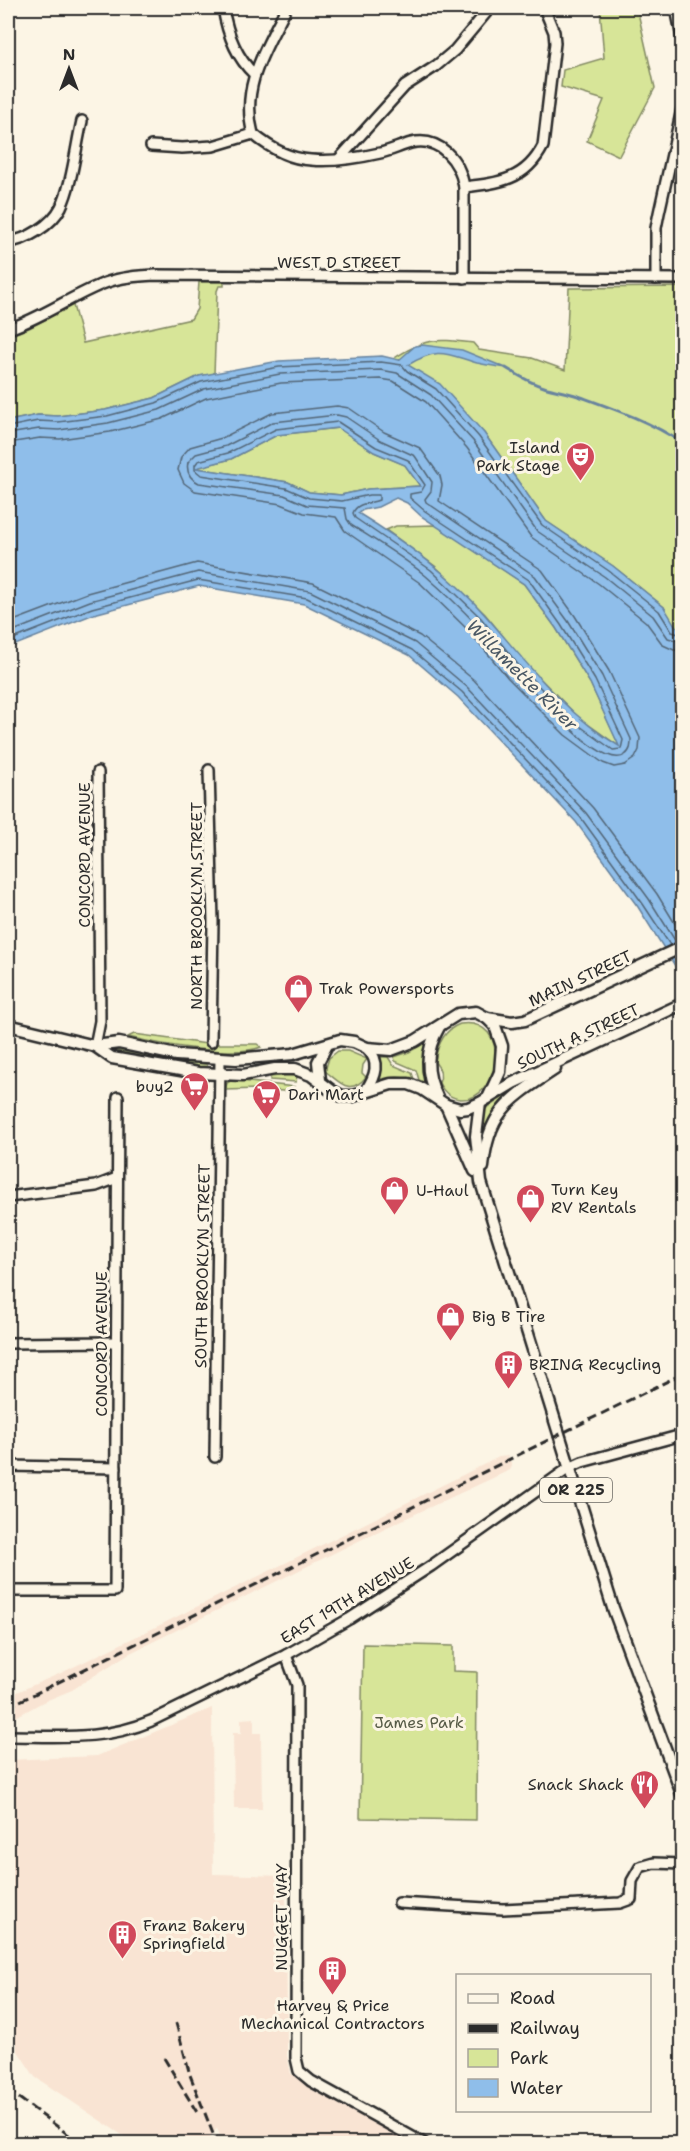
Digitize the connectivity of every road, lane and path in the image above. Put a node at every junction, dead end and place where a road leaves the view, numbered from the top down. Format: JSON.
{"nodes":[{"id":1,"x":223,"y":8,"type":"edge"},
{"id":2,"x":286,"y":8,"type":"edge"},
{"id":3,"x":490,"y":8,"type":"edge"},
{"id":4,"x":544,"y":8,"type":"edge"},
{"id":5,"x":679,"y":13,"type":"edge"},
{"id":6,"x":682,"y":38,"type":"edge"},
{"id":7,"x":254,"y":74,"type":"junction"},
{"id":8,"x":682,"y":108,"type":"edge"},
{"id":9,"x":82,"y":121,"type":"dead end"},
{"id":10,"x":253,"y":134,"type":"junction"},
{"id":11,"x":151,"y":147,"type":"dead end"},
{"id":12,"x":678,"y":149,"type":"edge"},
{"id":13,"x":339,"y":159,"type":"junction"},
{"id":14,"x":464,"y":187,"type":"junction"},
{"id":15,"x":8,"y":242,"type":"edge"},
{"id":16,"x":464,"y":278,"type":"junction"},
{"id":17,"x":656,"y":279,"type":"junction"},
{"id":18,"x":682,"y":279,"type":"edge"},
{"id":19,"x":8,"y":329,"type":"edge"},
{"id":20,"x":209,"y":770,"type":"dead end"},
{"id":21,"x":98,"y":771,"type":"dead end"},
{"id":22,"x":682,"y":947,"type":"edge"},
{"id":23,"x":682,"y":1004,"type":"edge"},
{"id":24,"x":488,"y":1018,"type":"junction"},
{"id":25,"x":440,"y":1024,"type":"junction"},
{"id":26,"x":8,"y":1025,"type":"edge"},
{"id":27,"x":212,"y":1042,"type":"dead end"},
{"id":28,"x":327,"y":1045,"type":"junction"},
{"id":29,"x":94,"y":1046,"type":"junction"},
{"id":30,"x":367,"y":1048,"type":"junction"},
{"id":31,"x":583,"y":1051,"type":"junction"},
{"id":32,"x":220,"y":1059,"type":"junction"},
{"id":33,"x":219,"y":1075,"type":"junction"},
{"id":34,"x":320,"y":1080,"type":"junction"},
{"id":35,"x":366,"y":1091,"type":"junction"},
{"id":36,"x":118,"y":1097,"type":"dead end"},
{"id":37,"x":441,"y":1101,"type":"junction"},
{"id":38,"x":484,"y":1101,"type":"junction"},
{"id":39,"x":117,"y":1178,"type":"junction"},
{"id":40,"x":481,"y":1182,"type":"junction"},
{"id":41,"x":8,"y":1197,"type":"edge"},
{"id":42,"x":8,"y":1342,"type":"edge"},
{"id":43,"x":116,"y":1342,"type":"junction"},
{"id":44,"x":682,"y":1435,"type":"edge"},
{"id":45,"x":215,"y":1457,"type":"dead end"},
{"id":46,"x":8,"y":1466,"type":"edge"},
{"id":47,"x":116,"y":1468,"type":"junction"},
{"id":48,"x":569,"y":1468,"type":"junction"},
{"id":49,"x":8,"y":1591,"type":"edge"},
{"id":50,"x":286,"y":1655,"type":"junction"},
{"id":51,"x":8,"y":1736,"type":"edge"},
{"id":52,"x":682,"y":1794,"type":"edge"},
{"id":53,"x":682,"y":1864,"type":"edge"},
{"id":54,"x":399,"y":1904,"type":"dead end"},
{"id":55,"x":425,"y":2144,"type":"edge"}],
"edges":[{"from":1,"to":7,"type":"street"},
{"from":2,"to":7,"type":"street"},
{"from":3,"to":13,"type":"street"},
{"from":4,"to":14,"type":"street"},
{"from":5,"to":6,"type":"street"},
{"from":7,"to":10,"type":"street"},
{"from":8,"to":12,"type":"street"},
{"from":9,"to":15,"type":"street"},
{"from":10,"to":11,"type":"street"},
{"from":10,"to":13,"type":"street"},
{"from":12,"to":17,"type":"street"},
{"from":13,"to":14,"type":"street"},
{"from":14,"to":16,"type":"street"},
{"from":16,"to":17,"type":"street","name":"WEST D STREET"},
{"from":16,"to":19,"type":"street","name":"WEST D STREET"},
{"from":17,"to":18,"type":"street","name":"WEST D STREET"},
{"from":20,"to":27,"type":"street","name":"NORTH BROOKLYN STREET"},
{"from":21,"to":29,"type":"street","name":"CONCORD AVENUE"},
{"from":22,"to":24,"type":"main road","name":"MAIN STREET"},
{"from":23,"to":31,"type":"main road","name":"SOUTH A STREET"},
{"from":24,"to":25,"type":"main road"},
{"from":24,"to":38,"type":"main road"},
{"from":25,"to":30,"type":"main road"},
{"from":25,"to":37,"type":"main road"},
{"from":26,"to":29,"type":"main road"},
{"from":28,"to":30,"type":"main road"},
{"from":28,"to":32,"type":"main road"},
{"from":28,"to":34,"type":"main road"},
{"from":29,"to":32,"type":"main road"},
{"from":29,"to":33,"type":"main road"},
{"from":30,"to":35,"type":"main road"},
{"from":31,"to":38,"type":"main road","name":"SOUTH A STREET"},
{"from":31,"to":40,"type":"main road","number":"OR 225"},
{"from":32,"to":33,"type":"street","name":"SOUTH BROOKLYN STREET"},
{"from":33,"to":34,"type":"main road"},
{"from":33,"to":45,"type":"street","name":"SOUTH BROOKLYN STREET"},
{"from":34,"to":35,"type":"main road"},
{"from":35,"to":37,"type":"main road"},
{"from":36,"to":39,"type":"street","name":"CONCORD AVENUE"},
{"from":37,"to":38,"type":"main road"},
{"from":37,"to":40,"type":"main road","number":"OR 225"},
{"from":38,"to":40,"type":"main road","number":"OR 225"},
{"from":39,"to":41,"type":"street"},
{"from":39,"to":43,"type":"street","name":"CONCORD AVENUE"},
{"from":40,"to":48,"type":"main road","number":"OR 225"},
{"from":42,"to":43,"type":"street"},
{"from":43,"to":47,"type":"street","name":"CONCORD AVENUE"},
{"from":44,"to":48,"type":"street","name":"EAST 19TH AVENUE"},
{"from":46,"to":47,"type":"street"},
{"from":47,"to":49,"type":"street","name":"CONCORD AVENUE"},
{"from":48,"to":50,"type":"street","name":"EAST 19TH AVENUE"},
{"from":48,"to":52,"type":"main road","number":"OR 225"},
{"from":50,"to":51,"type":"street","name":"EAST 19TH AVENUE"},
{"from":50,"to":55,"type":"street","name":"NUGGET WAY"},
{"from":53,"to":54,"type":"street"}]}
